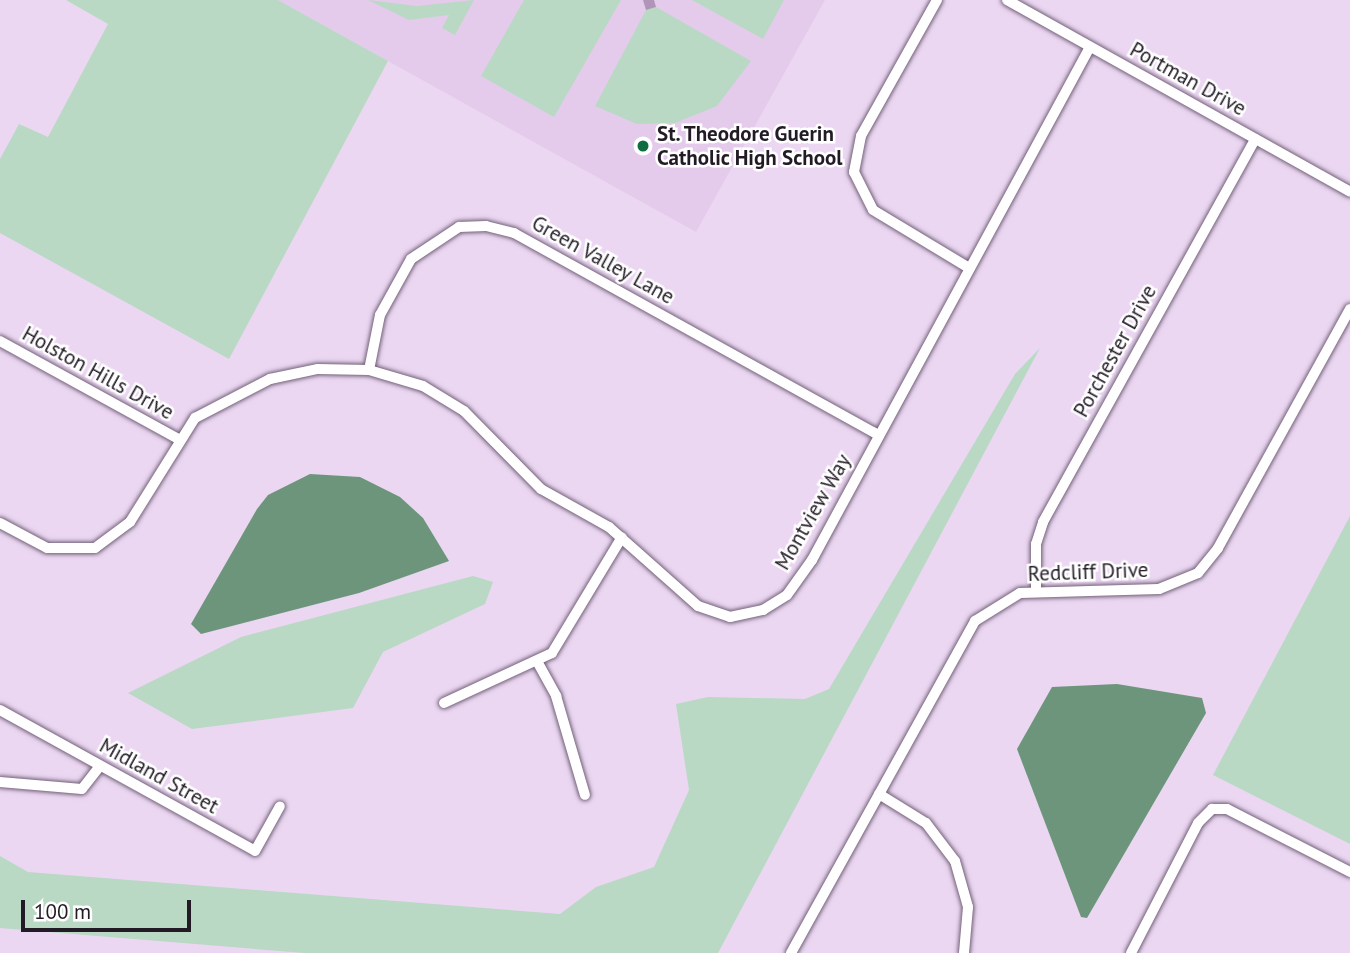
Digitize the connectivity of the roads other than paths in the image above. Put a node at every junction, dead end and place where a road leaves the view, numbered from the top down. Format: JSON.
{"nodes":[{"id":1,"x":936,"y":0,"type":"edge"},
{"id":2,"x":1007,"y":0,"type":"edge"},
{"id":3,"x":1090,"y":47,"type":"junction"},
{"id":4,"x":1255,"y":139,"type":"junction"},
{"id":5,"x":1350,"y":192,"type":"edge"},
{"id":6,"x":969,"y":268,"type":"junction"},
{"id":7,"x":1350,"y":309,"type":"edge"},
{"id":8,"x":0,"y":341,"type":"edge"},
{"id":9,"x":369,"y":370,"type":"junction"},
{"id":10,"x":878,"y":435,"type":"junction"},
{"id":11,"x":178,"y":439,"type":"junction"},
{"id":12,"x":0,"y":523,"type":"edge"},
{"id":13,"x":622,"y":537,"type":"junction"},
{"id":14,"x":1036,"y":590,"type":"junction"},
{"id":15,"x":538,"y":663,"type":"junction"},
{"id":16,"x":444,"y":703,"type":"dead end"},
{"id":17,"x":0,"y":710,"type":"edge"},
{"id":18,"x":100,"y":766,"type":"junction"},
{"id":19,"x":0,"y":782,"type":"edge"},
{"id":20,"x":879,"y":794,"type":"junction"},
{"id":21,"x":585,"y":795,"type":"dead end"},
{"id":22,"x":280,"y":806,"type":"dead end"},
{"id":23,"x":1350,"y":872,"type":"edge"},
{"id":24,"x":791,"y":953,"type":"edge"},
{"id":25,"x":964,"y":953,"type":"edge"},
{"id":26,"x":1131,"y":953,"type":"edge"}],
"edges":[{"from":1,"to":6,"type":"street"},
{"from":2,"to":3,"type":"street","name":"Portman Drive"},
{"from":3,"to":4,"type":"street","name":"Portman Drive"},
{"from":3,"to":6,"type":"street","name":"Montview Way"},
{"from":4,"to":5,"type":"street","name":"Portman Drive"},
{"from":4,"to":14,"type":"street","name":"Porchester Drive"},
{"from":6,"to":10,"type":"street","name":"Montview Way"},
{"from":7,"to":14,"type":"street","name":"Redcliff Drive"},
{"from":8,"to":11,"type":"street","name":"Holston Hills Drive"},
{"from":9,"to":10,"type":"street","name":"Green Valley Lane"},
{"from":9,"to":11,"type":"street","name":"Montview Way"},
{"from":9,"to":13,"type":"street","name":"Montview Way"},
{"from":10,"to":13,"type":"street","name":"Montview Way"},
{"from":11,"to":12,"type":"street","name":"Montview Way"},
{"from":13,"to":15,"type":"street"},
{"from":14,"to":20,"type":"street","name":"Redcliff Drive"},
{"from":15,"to":16,"type":"street"},
{"from":15,"to":21,"type":"street"},
{"from":17,"to":18,"type":"street","name":"Midland Street"},
{"from":18,"to":19,"type":"street"},
{"from":18,"to":22,"type":"street","name":"Midland Street"},
{"from":20,"to":24,"type":"street","name":"Redcliff Drive"},
{"from":20,"to":25,"type":"street"},
{"from":23,"to":26,"type":"street"}]}
